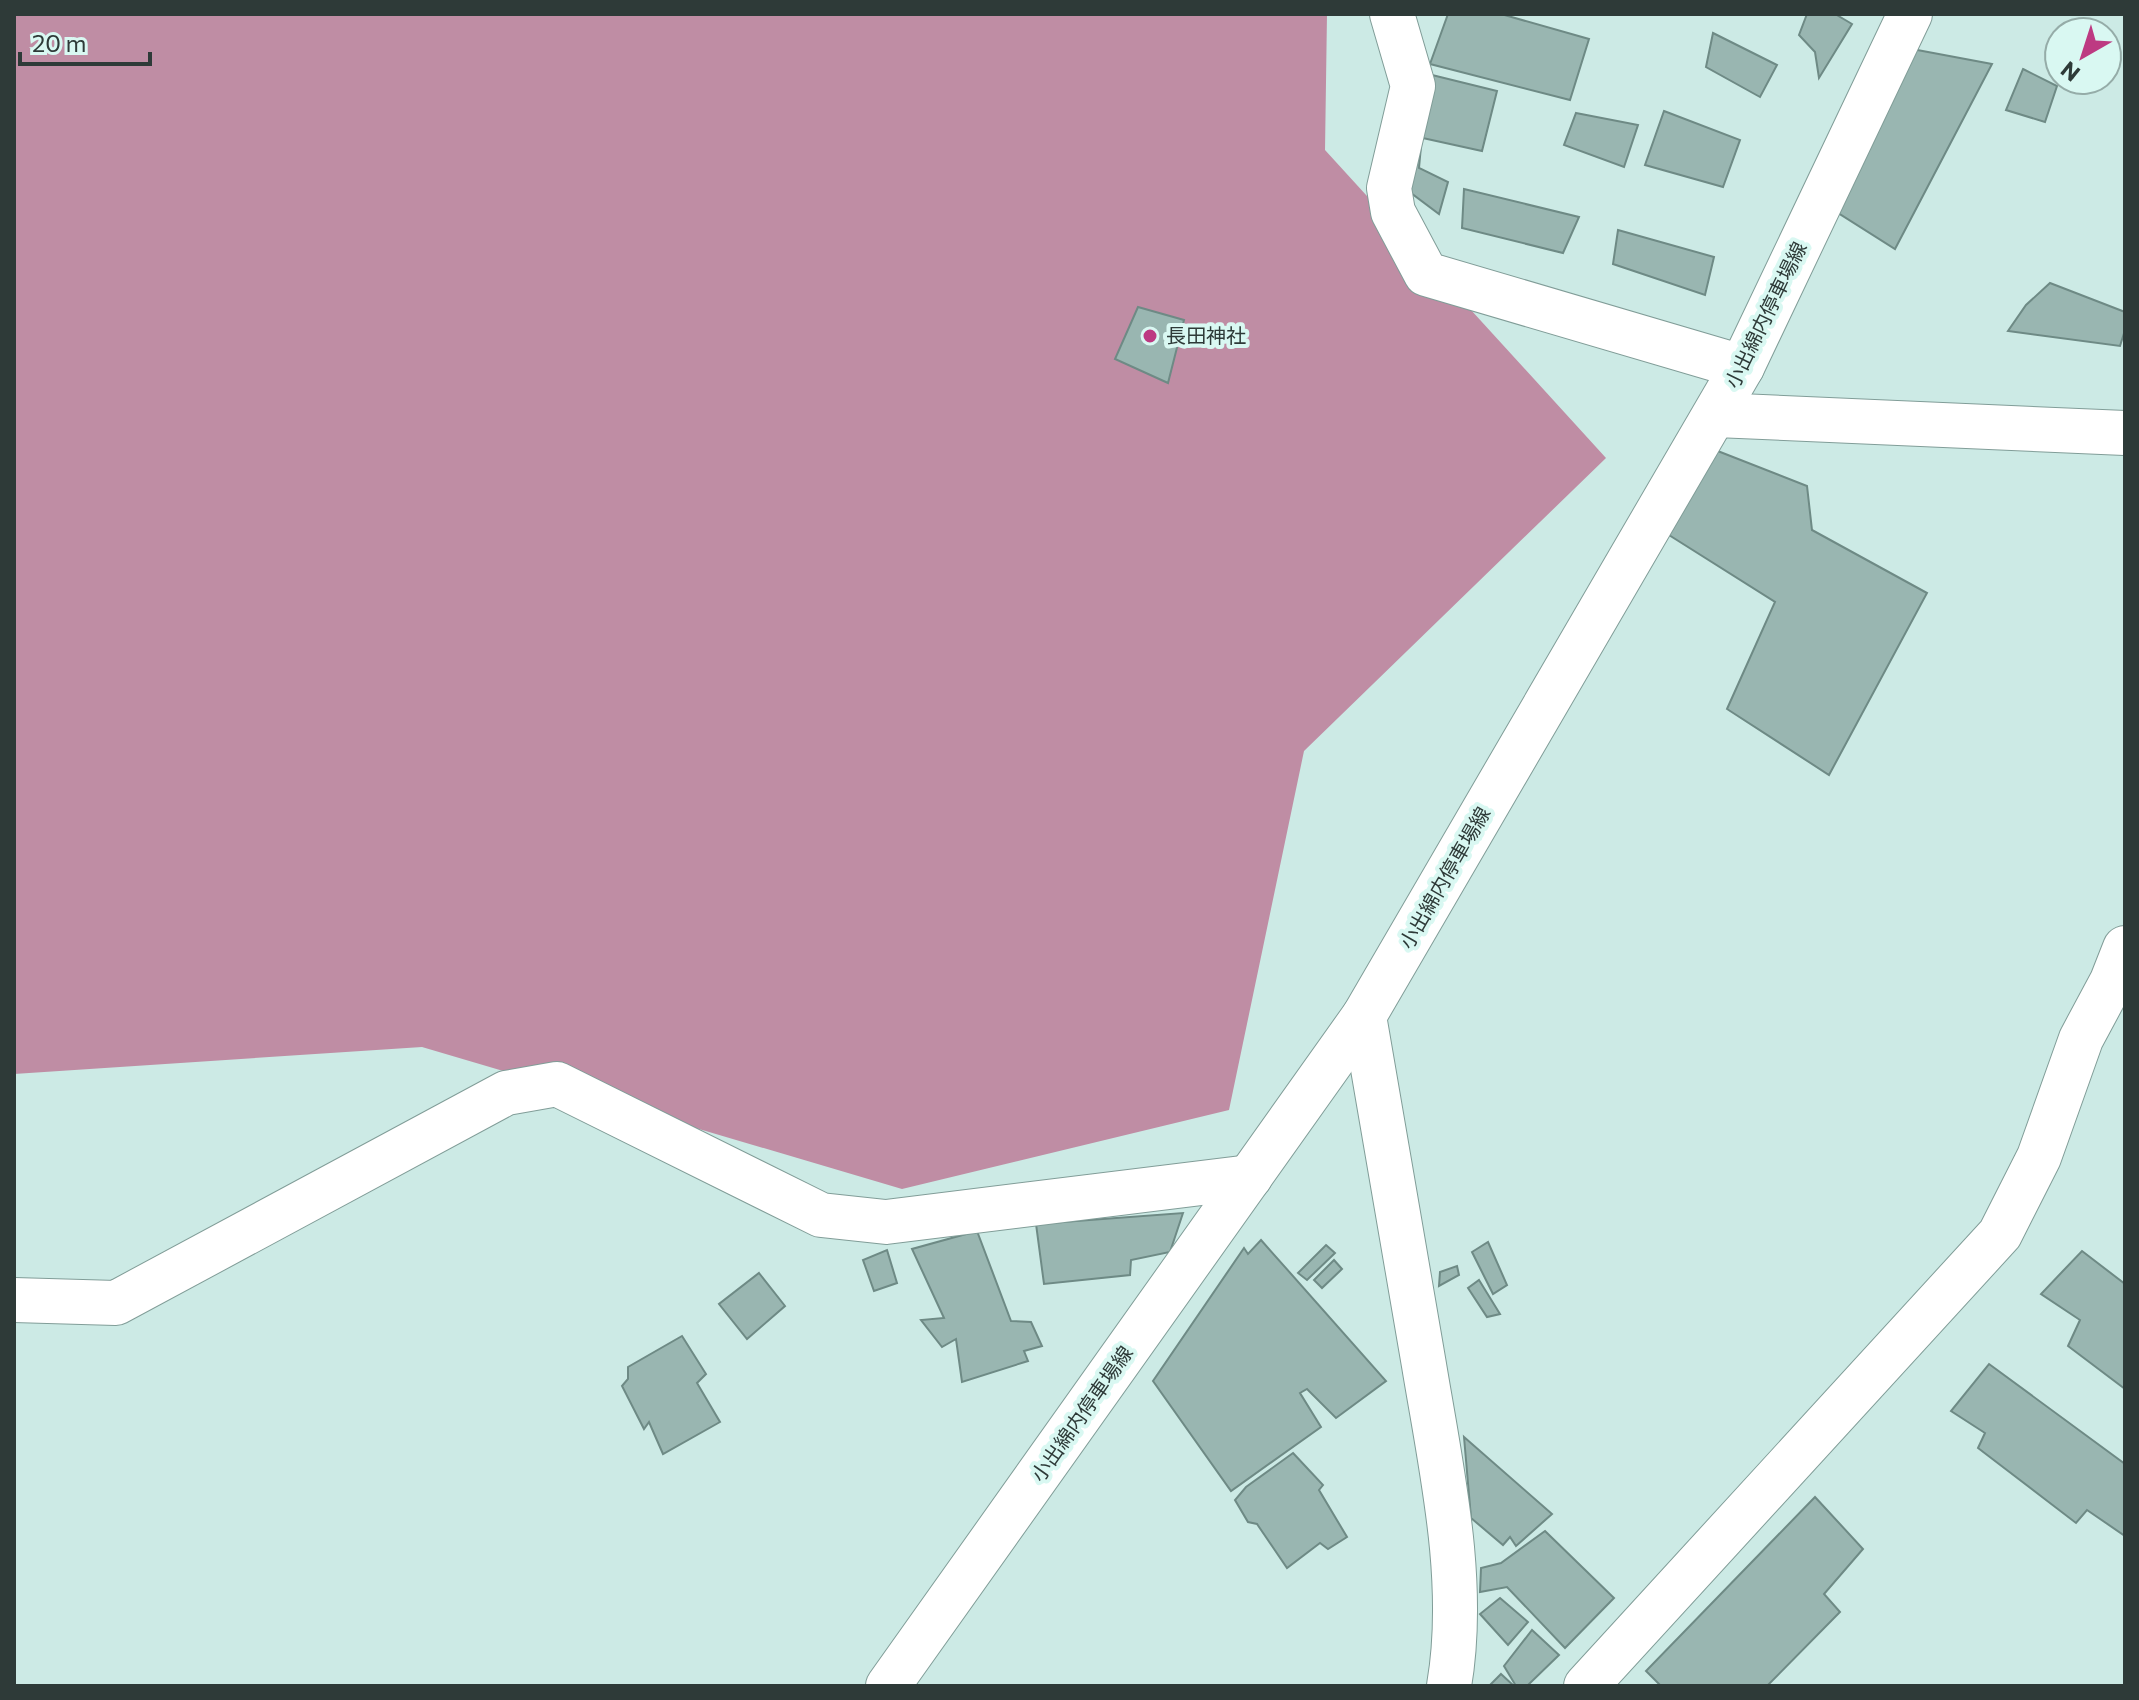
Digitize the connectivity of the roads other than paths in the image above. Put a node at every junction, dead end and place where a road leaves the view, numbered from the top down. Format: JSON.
{"nodes":[{"id":1,"x":1392,"y":14,"type":"edge"},
{"id":2,"x":1910,"y":14,"type":"edge"},
{"id":3,"x":1742,"y":367,"type":"junction"},
{"id":4,"x":1716,"y":415,"type":"junction"},
{"id":5,"x":2125,"y":433,"type":"edge"},
{"id":6,"x":2125,"y":948,"type":"edge"},
{"id":7,"x":1364,"y":1016,"type":"junction"},
{"id":8,"x":1250,"y":1177,"type":"junction"},
{"id":9,"x":14,"y":1300,"type":"edge"},
{"id":10,"x":888,"y":1686,"type":"edge"},
{"id":11,"x":1449,"y":1686,"type":"edge"},
{"id":12,"x":1586,"y":1686,"type":"edge"}],
"edges":[{"from":1,"to":3,"type":"street"},
{"from":2,"to":3,"type":"street","name":"小出綿内停車場線"},
{"from":3,"to":4,"type":"street","name":"小出綿内停車場線"},
{"from":4,"to":5,"type":"street"},
{"from":4,"to":7,"type":"street","name":"小出綿内停車場線"},
{"from":6,"to":12,"type":"street"},
{"from":7,"to":8,"type":"street","name":"小出綿内停車場線"},
{"from":7,"to":11,"type":"street"},
{"from":8,"to":9,"type":"street"},
{"from":8,"to":10,"type":"street","name":"小出綿内停車場線"}]}
